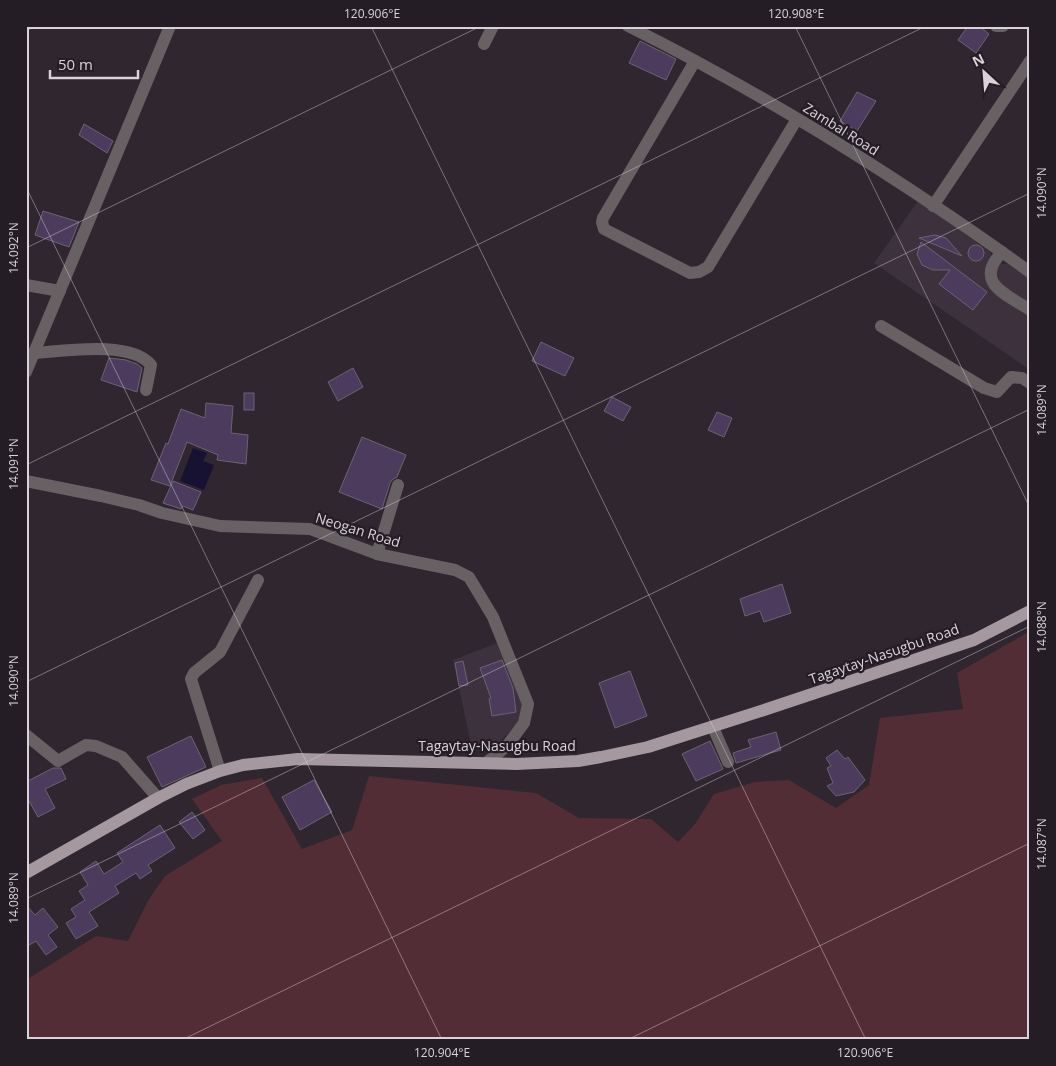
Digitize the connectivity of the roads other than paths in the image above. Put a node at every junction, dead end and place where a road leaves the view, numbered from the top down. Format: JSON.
{"nodes":[{"id":1,"x":170,"y":26,"type":"edge"},
{"id":2,"x":492,"y":26,"type":"edge"},
{"id":3,"x":628,"y":26,"type":"edge"},
{"id":4,"x":996,"y":26,"type":"edge"},
{"id":5,"x":1003,"y":26,"type":"edge"},
{"id":6,"x":484,"y":44,"type":"dead end"},
{"id":7,"x":695,"y":61,"type":"junction"},
{"id":8,"x":1030,"y":61,"type":"edge"},
{"id":9,"x":797,"y":119,"type":"junction"},
{"id":10,"x":934,"y":206,"type":"junction"},
{"id":11,"x":1002,"y":252,"type":"junction"},
{"id":12,"x":1030,"y":272,"type":"edge"},
{"id":13,"x":26,"y":285,"type":"edge"},
{"id":14,"x":60,"y":291,"type":"junction"},
{"id":15,"x":1030,"y":310,"type":"edge"},
{"id":16,"x":881,"y":326,"type":"dead end"},
{"id":17,"x":34,"y":353,"type":"junction"},
{"id":18,"x":26,"y":372,"type":"edge"},
{"id":19,"x":1030,"y":383,"type":"edge"},
{"id":20,"x":146,"y":390,"type":"dead end"},
{"id":21,"x":26,"y":481,"type":"edge"},
{"id":22,"x":398,"y":485,"type":"dead end"},
{"id":23,"x":377,"y":554,"type":"junction"},
{"id":24,"x":258,"y":580,"type":"dead end"},
{"id":25,"x":1030,"y":611,"type":"edge"},
{"id":26,"x":713,"y":727,"type":"junction"},
{"id":27,"x":26,"y":735,"type":"edge"},
{"id":28,"x":728,"y":762,"type":"dead end"},
{"id":29,"x":486,"y":763,"type":"junction"},
{"id":30,"x":220,"y":770,"type":"junction"},
{"id":31,"x":158,"y":798,"type":"junction"},
{"id":32,"x":26,"y":873,"type":"edge"}],
"edges":[{"from":1,"to":14,"type":"street"},
{"from":2,"to":6,"type":"street"},
{"from":3,"to":7,"type":"street","name":"Zambal Road"},
{"from":4,"to":5,"type":"street"},
{"from":7,"to":9,"type":"street","name":"Zambal Road"},
{"from":7,"to":9,"type":"street"},
{"from":8,"to":10,"type":"street"},
{"from":9,"to":10,"type":"street","name":"Zambal Road"},
{"from":10,"to":11,"type":"street","name":"Zambal Road"},
{"from":11,"to":12,"type":"street","name":"Zambal Road"},
{"from":11,"to":15,"type":"street"},
{"from":13,"to":14,"type":"street"},
{"from":14,"to":17,"type":"street"},
{"from":16,"to":19,"type":"street"},
{"from":17,"to":18,"type":"street"},
{"from":17,"to":20,"type":"street"},
{"from":21,"to":23,"type":"street","name":"Neogan Road"},
{"from":22,"to":23,"type":"street"},
{"from":23,"to":29,"type":"street","name":"Neogan Road"},
{"from":24,"to":30,"type":"street"},
{"from":25,"to":26,"type":"main road","name":"Tagaytay-Nasugbu Road"},
{"from":26,"to":28,"type":"street"},
{"from":26,"to":29,"type":"main road","name":"Tagaytay-Nasugbu Road"},
{"from":27,"to":31,"type":"street"},
{"from":29,"to":30,"type":"main road","name":"Tagaytay-Nasugbu Road"},
{"from":30,"to":31,"type":"main road","name":"Tagaytay-Nasugbu Road"},
{"from":31,"to":32,"type":"main road","name":"Tagaytay-Nasugbu Road"}]}
